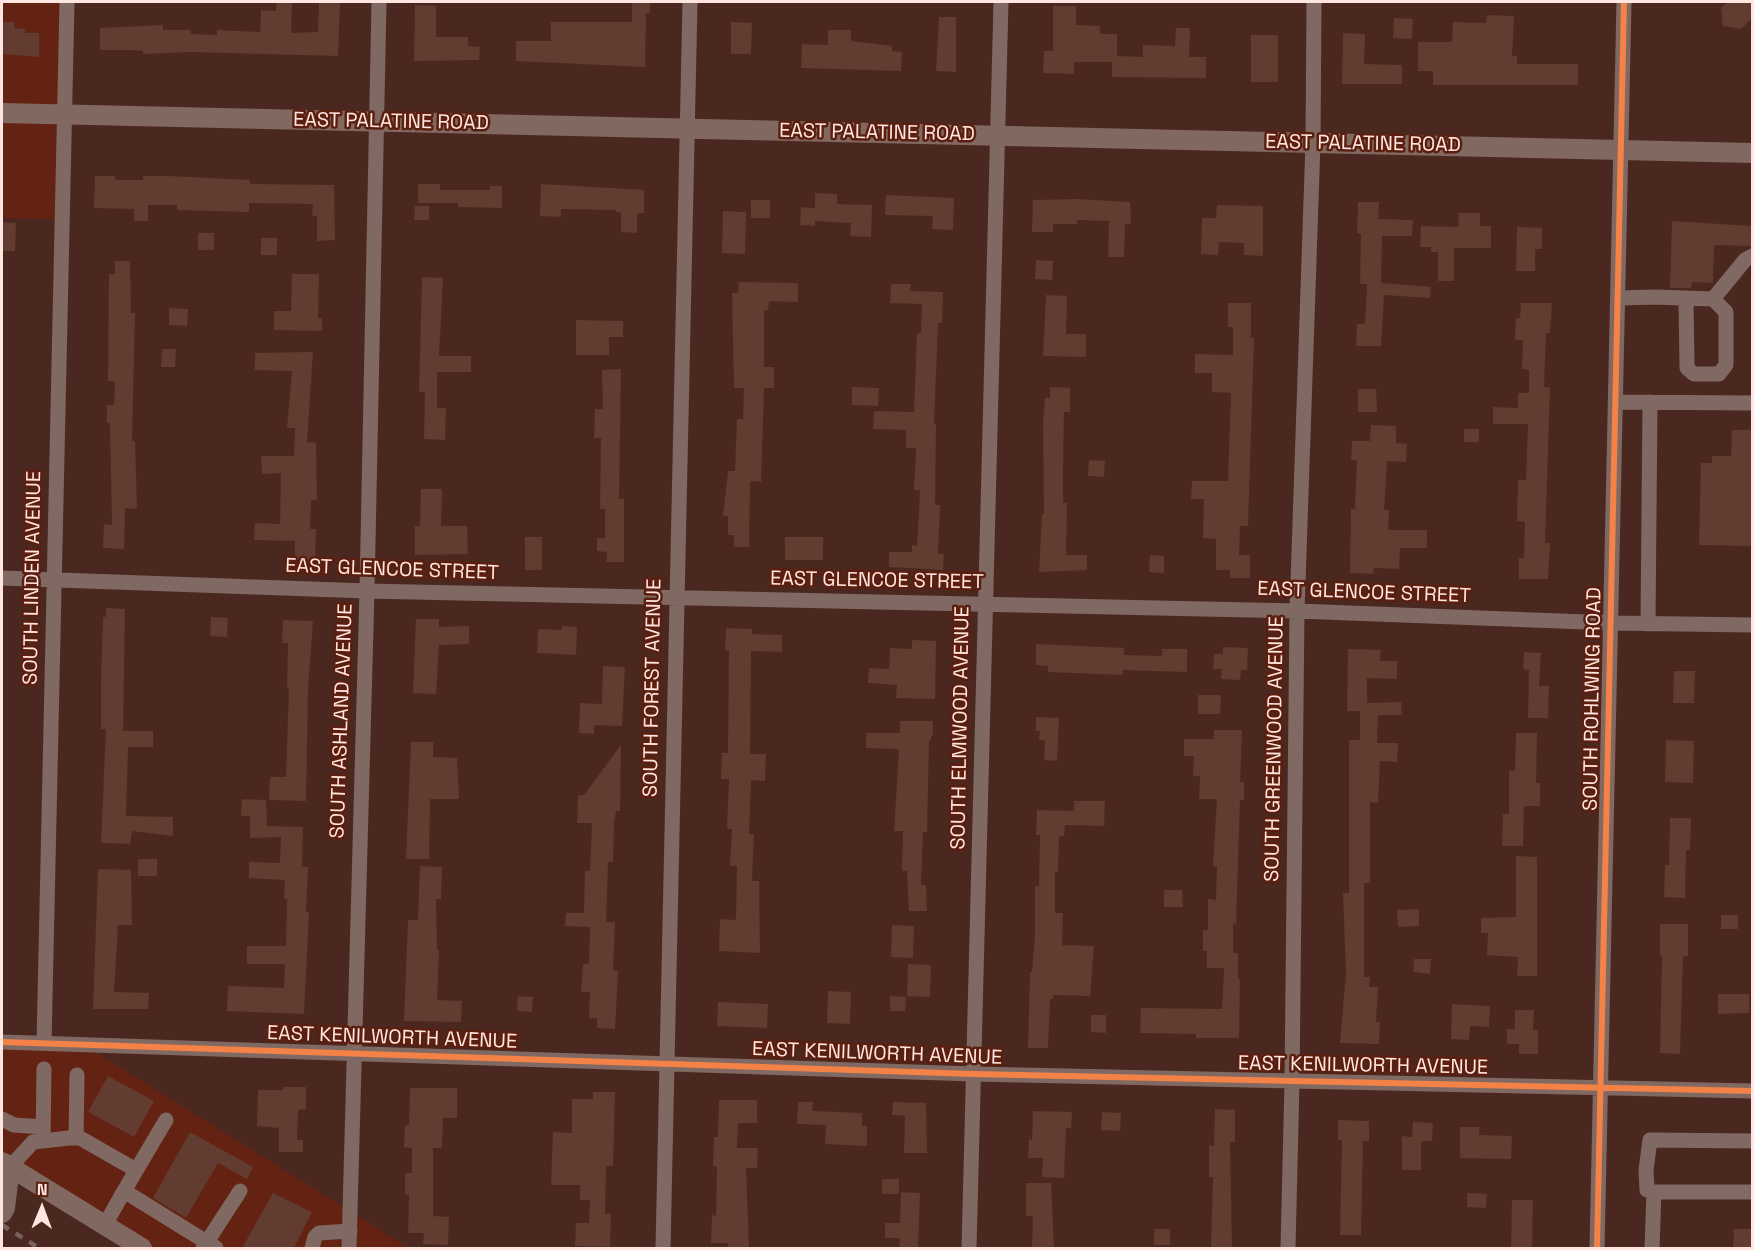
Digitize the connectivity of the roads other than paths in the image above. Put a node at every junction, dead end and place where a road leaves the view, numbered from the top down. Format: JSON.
{"nodes":[{"id":1,"x":67,"y":2,"type":"edge"},
{"id":2,"x":379,"y":2,"type":"edge"},
{"id":3,"x":690,"y":2,"type":"edge"},
{"id":4,"x":1001,"y":2,"type":"edge"},
{"id":5,"x":1314,"y":2,"type":"edge"},
{"id":6,"x":1624,"y":2,"type":"edge"},
{"id":7,"x":2,"y":113,"type":"edge"},
{"id":8,"x":65,"y":115,"type":"junction"},
{"id":9,"x":376,"y":122,"type":"junction"},
{"id":10,"x":686,"y":129,"type":"junction"},
{"id":11,"x":997,"y":136,"type":"junction"},
{"id":12,"x":1313,"y":143,"type":"junction"},
{"id":13,"x":1621,"y":150,"type":"junction"},
{"id":14,"x":1752,"y":153,"type":"edge"},
{"id":15,"x":1752,"y":256,"type":"edge"},
{"id":16,"x":1618,"y":298,"type":"junction"},
{"id":17,"x":1686,"y":298,"type":"junction"},
{"id":18,"x":1713,"y":299,"type":"junction"},
{"id":19,"x":1616,"y":402,"type":"junction"},
{"id":20,"x":1650,"y":402,"type":"junction"},
{"id":21,"x":1752,"y":403,"type":"edge"},
{"id":22,"x":2,"y":578,"type":"edge"},
{"id":23,"x":53,"y":580,"type":"junction"},
{"id":24,"x":367,"y":591,"type":"junction"},
{"id":25,"x":676,"y":598,"type":"junction"},
{"id":26,"x":985,"y":604,"type":"junction"},
{"id":27,"x":1297,"y":611,"type":"junction"},
{"id":28,"x":1612,"y":623,"type":"junction"},
{"id":29,"x":1648,"y":624,"type":"junction"},
{"id":30,"x":1752,"y":625,"type":"edge"},
{"id":31,"x":2,"y":1042,"type":"edge"},
{"id":32,"x":45,"y":1043,"type":"junction"},
{"id":33,"x":355,"y":1054,"type":"junction"},
{"id":34,"x":667,"y":1064,"type":"junction"},
{"id":35,"x":44,"y":1069,"type":"dead end"},
{"id":36,"x":974,"y":1074,"type":"junction"},
{"id":37,"x":77,"y":1075,"type":"dead end"},
{"id":38,"x":1292,"y":1082,"type":"junction"},
{"id":39,"x":1600,"y":1088,"type":"junction"},
{"id":40,"x":1752,"y":1091,"type":"edge"},
{"id":41,"x":2,"y":1119,"type":"edge"},
{"id":42,"x":166,"y":1119,"type":"dead end"},
{"id":43,"x":43,"y":1134,"type":"junction"},
{"id":44,"x":76,"y":1138,"type":"junction"},
{"id":45,"x":1752,"y":1142,"type":"edge"},
{"id":46,"x":4,"y":1168,"type":"edge"},
{"id":47,"x":136,"y":1170,"type":"junction"},
{"id":48,"x":124,"y":1191,"type":"junction"},
{"id":49,"x":240,"y":1191,"type":"dead end"},
{"id":50,"x":1654,"y":1192,"type":"junction"},
{"id":51,"x":1752,"y":1192,"type":"edge"},
{"id":52,"x":2,"y":1213,"type":"edge"},
{"id":53,"x":105,"y":1225,"type":"junction"},
{"id":54,"x":350,"y":1231,"type":"junction"},
{"id":55,"x":208,"y":1246,"type":"edge"},
{"id":56,"x":142,"y":1248,"type":"edge"},
{"id":57,"x":312,"y":1248,"type":"edge"},
{"id":58,"x":349,"y":1248,"type":"edge"},
{"id":59,"x":663,"y":1248,"type":"edge"},
{"id":60,"x":969,"y":1248,"type":"edge"},
{"id":61,"x":1288,"y":1248,"type":"edge"},
{"id":62,"x":1597,"y":1248,"type":"edge"},
{"id":63,"x":1652,"y":1248,"type":"edge"}],
"edges":[{"from":1,"to":8,"type":"street","name":"SOUTH LINDEN AVENUE"},
{"from":2,"to":9,"type":"street","name":"SOUTH ASHLAND AVENUE"},
{"from":3,"to":10,"type":"street","name":"SOUTH FOREST AVENUE"},
{"from":4,"to":11,"type":"street","name":"SOUTH ELMWOOD AVENUE"},
{"from":5,"to":12,"type":"street","name":"SOUTH GREENWOOD AVENUE"},
{"from":6,"to":13,"type":"street","name":"SOUTH ROHLWING ROAD"},
{"from":7,"to":8,"type":"main road","name":"EAST PALATINE ROAD"},
{"from":8,"to":9,"type":"main road","name":"EAST PALATINE ROAD"},
{"from":8,"to":23,"type":"street","name":"SOUTH LINDEN AVENUE"},
{"from":9,"to":10,"type":"main road","name":"EAST PALATINE ROAD"},
{"from":9,"to":24,"type":"street","name":"SOUTH ASHLAND AVENUE"},
{"from":10,"to":11,"type":"main road","name":"EAST PALATINE ROAD"},
{"from":10,"to":25,"type":"street","name":"SOUTH FOREST AVENUE"},
{"from":11,"to":12,"type":"main road","name":"EAST PALATINE ROAD"},
{"from":11,"to":26,"type":"street","name":"SOUTH ELMWOOD AVENUE"},
{"from":12,"to":13,"type":"main road","name":"EAST PALATINE ROAD"},
{"from":12,"to":27,"type":"street","name":"SOUTH GREENWOOD AVENUE"},
{"from":13,"to":14,"type":"main road","name":"EAST PALATINE ROAD"},
{"from":13,"to":16,"type":"street","name":"SOUTH ROHLWING ROAD"},
{"from":15,"to":18,"type":"street"},
{"from":16,"to":17,"type":"street"},
{"from":16,"to":19,"type":"street","name":"SOUTH ROHLWING ROAD"},
{"from":17,"to":18,"type":"street"},
{"from":17,"to":18,"type":"street"},
{"from":19,"to":20,"type":"street"},
{"from":19,"to":28,"type":"street","name":"SOUTH ROHLWING ROAD"},
{"from":20,"to":21,"type":"street"},
{"from":20,"to":29,"type":"street"},
{"from":22,"to":23,"type":"street","name":"EAST GLENCOE STREET"},
{"from":23,"to":24,"type":"street","name":"EAST GLENCOE STREET"},
{"from":23,"to":32,"type":"street","name":"SOUTH LINDEN AVENUE"},
{"from":24,"to":25,"type":"street","name":"EAST GLENCOE STREET"},
{"from":24,"to":33,"type":"street","name":"SOUTH ASHLAND AVENUE"},
{"from":25,"to":26,"type":"street","name":"EAST GLENCOE STREET"},
{"from":25,"to":34,"type":"street","name":"SOUTH FOREST AVENUE"},
{"from":26,"to":27,"type":"street","name":"EAST GLENCOE STREET"},
{"from":26,"to":36,"type":"street","name":"SOUTH ELMWOOD AVENUE"},
{"from":27,"to":28,"type":"street","name":"EAST GLENCOE STREET"},
{"from":27,"to":38,"type":"street","name":"SOUTH GREENWOOD AVENUE"},
{"from":28,"to":29,"type":"street","name":"EAST GLENCOE STREET"},
{"from":28,"to":39,"type":"street","name":"SOUTH ROHLWING ROAD"},
{"from":29,"to":30,"type":"street","name":"EAST GLENCOE STREET"},
{"from":31,"to":32,"type":"street","name":"EAST KENILWORTH AVENUE"},
{"from":32,"to":33,"type":"street","name":"EAST KENILWORTH AVENUE"},
{"from":33,"to":34,"type":"street","name":"EAST KENILWORTH AVENUE"},
{"from":33,"to":54,"type":"street","name":"SOUTH ASHLAND AVENUE"},
{"from":34,"to":36,"type":"street","name":"EAST KENILWORTH AVENUE"},
{"from":34,"to":59,"type":"street","name":"SOUTH FOREST AVENUE"},
{"from":35,"to":43,"type":"street"},
{"from":36,"to":38,"type":"street","name":"EAST KENILWORTH AVENUE"},
{"from":36,"to":60,"type":"street","name":"SOUTH ELMWOOD AVENUE"},
{"from":37,"to":44,"type":"street"},
{"from":38,"to":39,"type":"street","name":"EAST KENILWORTH AVENUE"},
{"from":38,"to":61,"type":"street","name":"SOUTH GREENWOOD AVENUE"},
{"from":39,"to":40,"type":"street","name":"EAST KENILWORTH AVENUE"},
{"from":39,"to":62,"type":"street","name":"SOUTH ROHLWING ROAD"},
{"from":41,"to":43,"type":"street"},
{"from":42,"to":47,"type":"street"},
{"from":43,"to":44,"type":"street"},
{"from":43,"to":46,"type":"street"},
{"from":44,"to":47,"type":"street"},
{"from":45,"to":50,"type":"street"},
{"from":46,"to":52,"type":"main road"},
{"from":46,"to":53,"type":"main road"},
{"from":47,"to":48,"type":"street"},
{"from":48,"to":53,"type":"street"},
{"from":48,"to":55,"type":"street"},
{"from":49,"to":55,"type":"street"},
{"from":50,"to":51,"type":"street"},
{"from":50,"to":63,"type":"street"},
{"from":53,"to":56,"type":"main road"},
{"from":54,"to":57,"type":"street"},
{"from":54,"to":58,"type":"street","name":"SOUTH ASHLAND AVENUE"}]}
